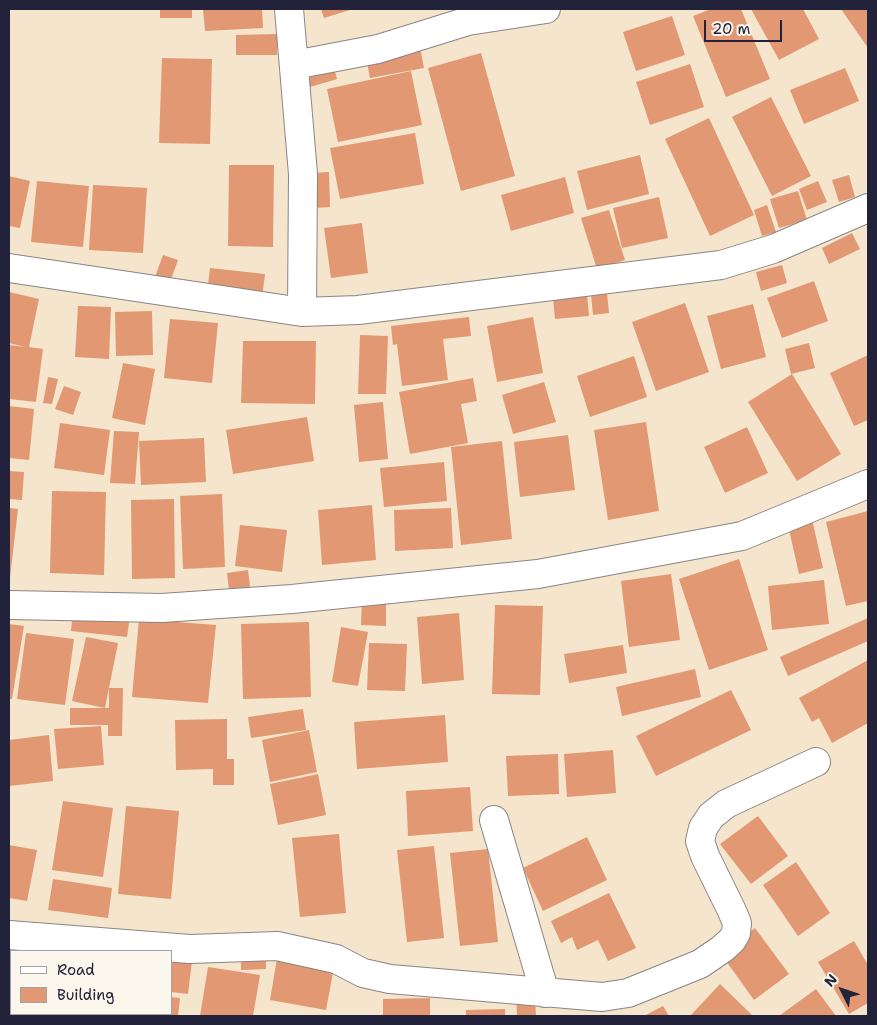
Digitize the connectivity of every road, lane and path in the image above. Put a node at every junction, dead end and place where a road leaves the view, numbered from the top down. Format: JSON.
{"nodes":[{"id":1,"x":289,"y":9,"type":"edge"},
{"id":2,"x":546,"y":9,"type":"edge"},
{"id":3,"x":294,"y":65,"type":"junction"},
{"id":4,"x":868,"y":208,"type":"edge"},
{"id":5,"x":9,"y":268,"type":"edge"},
{"id":6,"x":302,"y":312,"type":"junction"},
{"id":7,"x":868,"y":484,"type":"edge"},
{"id":8,"x":9,"y":605,"type":"edge"},
{"id":9,"x":816,"y":762,"type":"dead end"},
{"id":10,"x":494,"y":820,"type":"dead end"},
{"id":11,"x":9,"y":935,"type":"edge"},
{"id":12,"x":545,"y":993,"type":"junction"}],
"edges":[{"from":1,"to":3,"type":"street"},
{"from":2,"to":3,"type":"street"},
{"from":3,"to":6,"type":"street"},
{"from":4,"to":6,"type":"street"},
{"from":5,"to":6,"type":"street"},
{"from":7,"to":8,"type":"street"},
{"from":9,"to":12,"type":"street"},
{"from":10,"to":12,"type":"street"},
{"from":11,"to":12,"type":"street"}]}
